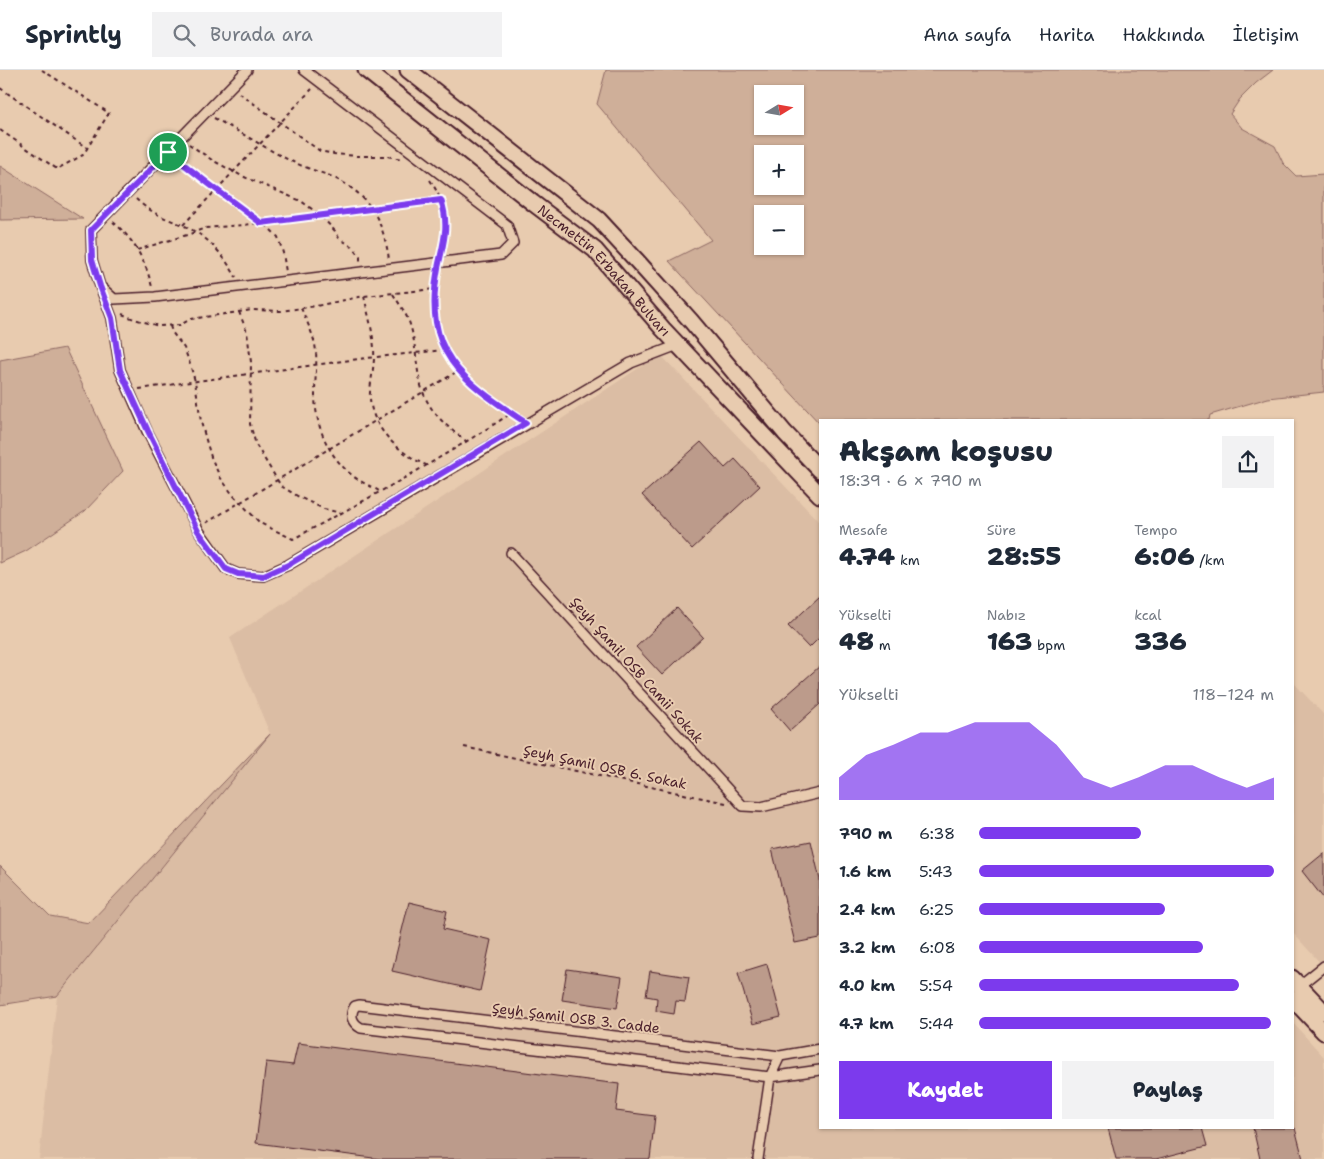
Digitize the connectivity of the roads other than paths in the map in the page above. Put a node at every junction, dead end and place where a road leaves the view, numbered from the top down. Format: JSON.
{"nodes":[{"id":1,"x":247,"y":70,"type":"edge"},
{"id":2,"x":304,"y":70,"type":"edge"},
{"id":3,"x":366,"y":70,"type":"edge"},
{"id":4,"x":408,"y":70,"type":"edge"},
{"id":5,"x":100,"y":286,"type":"junction"},
{"id":6,"x":678,"y":345,"type":"junction"},
{"id":7,"x":819,"y":469,"type":"edge"},
{"id":8,"x":819,"y":494,"type":"edge"},
{"id":9,"x":511,"y":553,"type":"dead end"},
{"id":10,"x":819,"y":793,"type":"edge"},
{"id":11,"x":1324,"y":966,"type":"edge"},
{"id":12,"x":1295,"y":987,"type":"edge"},
{"id":13,"x":1324,"y":1012,"type":"edge"},
{"id":14,"x":1324,"y":1032,"type":"edge"},
{"id":15,"x":819,"y":1049,"type":"edge"},
{"id":16,"x":780,"y":1056,"type":"junction"},
{"id":17,"x":819,"y":1070,"type":"edge"},
{"id":18,"x":770,"y":1077,"type":"junction"},
{"id":19,"x":758,"y":1159,"type":"edge"}],
"edges":[{"from":1,"to":5,"type":"street"},
{"from":2,"to":5,"type":"street"},
{"from":3,"to":6,"type":"main road","name":"Necmettin Erbakan Bulvarı"},
{"from":4,"to":7,"type":"main road","name":"Necmettin Erbakan Bulvarı"},
{"from":5,"to":6,"type":"street"},
{"from":6,"to":8,"type":"main road","name":"Necmettin Erbakan Bulvarı"},
{"from":9,"to":10,"type":"street","name":"Şeyh Şamil OSB Camii Sokak"},
{"from":11,"to":12,"type":"street"},
{"from":12,"to":13,"type":"main road"},
{"from":12,"to":14,"type":"main road"},
{"from":15,"to":16,"type":"street","name":"Şeyh Şamil OSB 3. Cadde"},
{"from":16,"to":18,"type":"street"},
{"from":16,"to":18,"type":"street","name":"Şeyh Şamil OSB 3. Cadde"},
{"from":17,"to":18,"type":"street"},
{"from":18,"to":19,"type":"street"}]}
